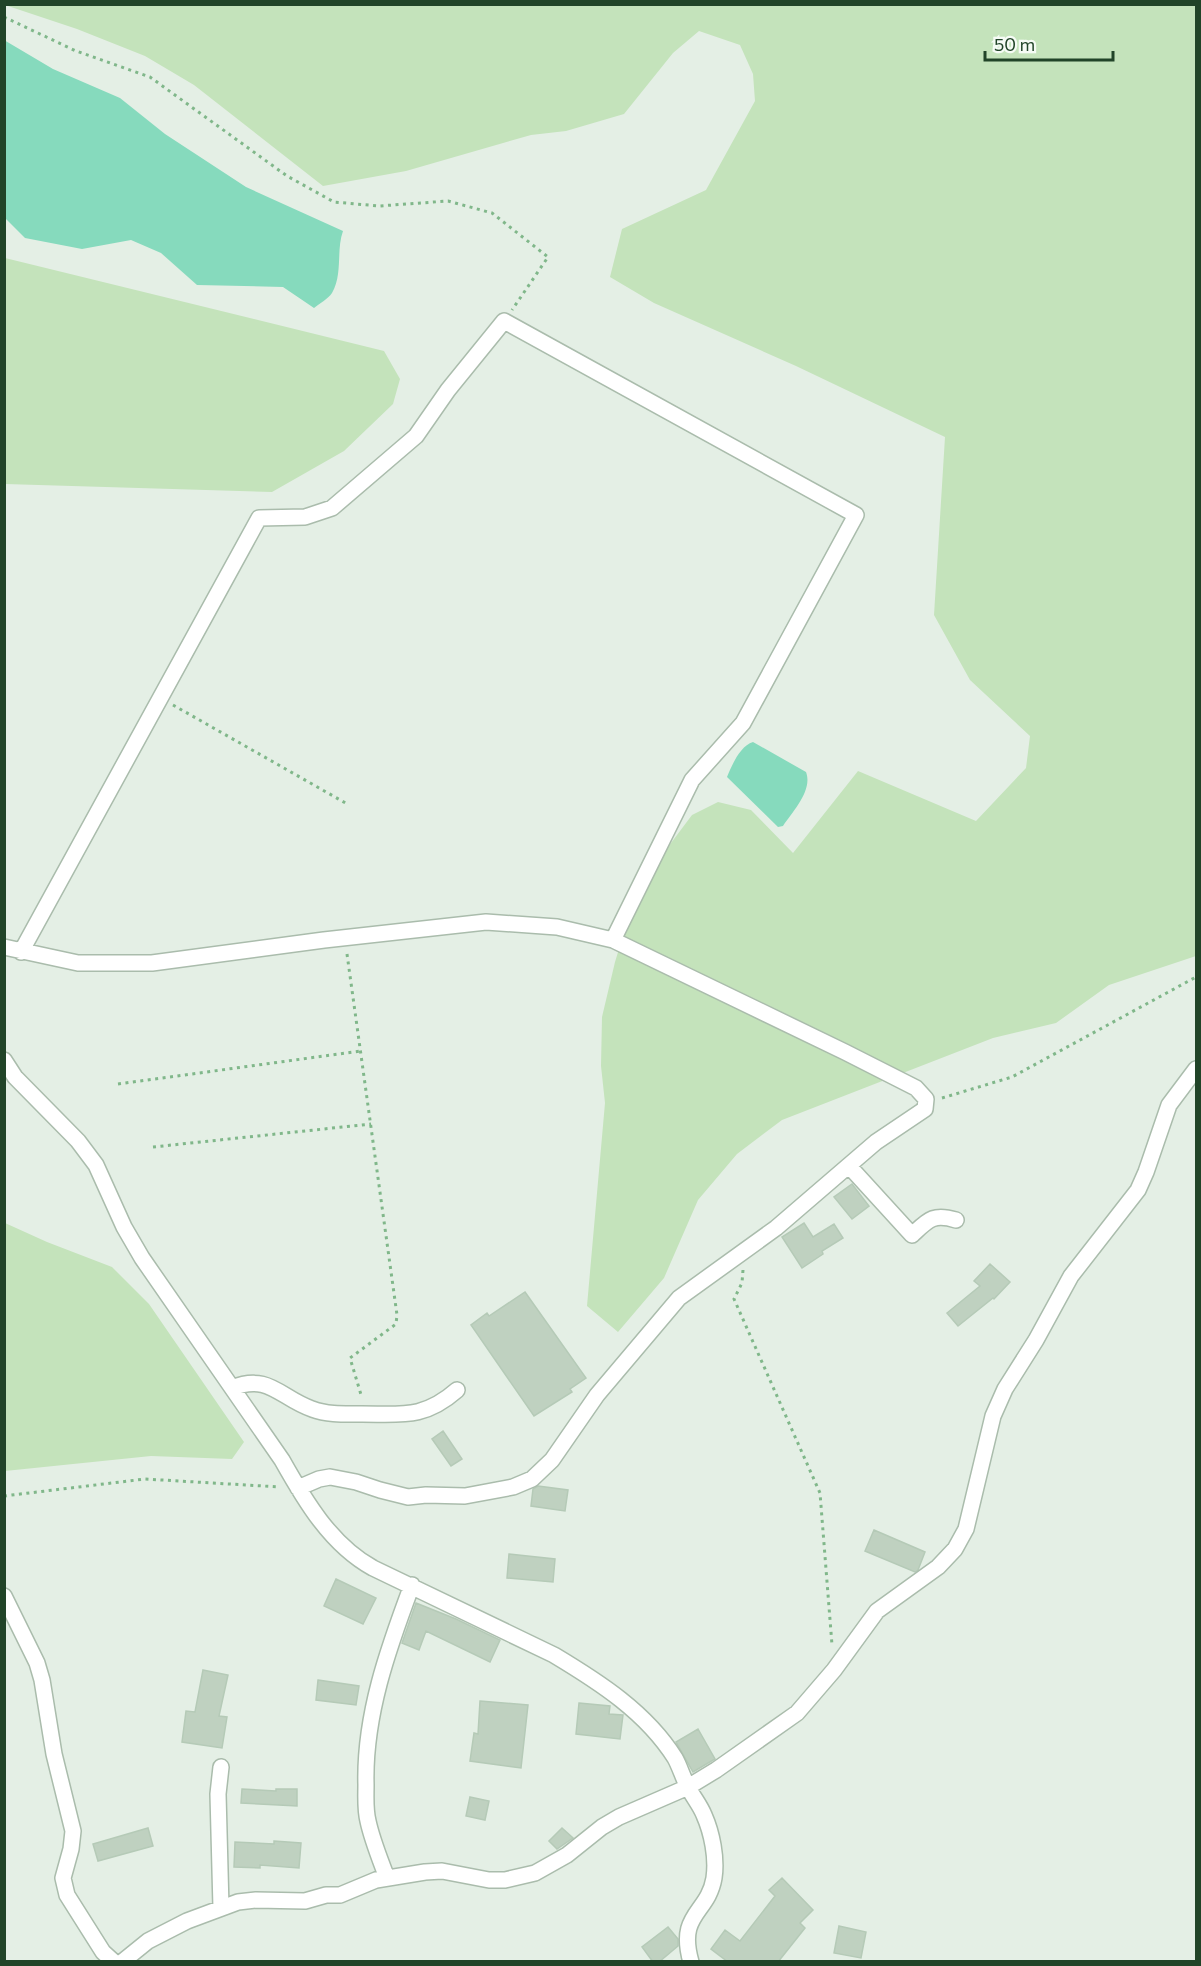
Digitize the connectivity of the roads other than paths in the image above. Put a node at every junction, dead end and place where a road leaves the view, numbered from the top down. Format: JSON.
{"nodes":[{"id":1,"x":613,"y":940,"type":"junction"},
{"id":2,"x":4,"y":947,"type":"edge"},
{"id":3,"x":21,"y":952,"type":"junction"},
{"id":4,"x":4,"y":1060,"type":"edge"},
{"id":5,"x":1197,"y":1069,"type":"edge"},
{"id":6,"x":849,"y":1166,"type":"junction"},
{"id":7,"x":956,"y":1220,"type":"dead end"},
{"id":8,"x":232,"y":1388,"type":"junction"},
{"id":9,"x":457,"y":1390,"type":"dead end"},
{"id":10,"x":298,"y":1488,"type":"junction"},
{"id":11,"x":412,"y":1585,"type":"junction"},
{"id":12,"x":4,"y":1596,"type":"edge"},
{"id":13,"x":220,"y":1767,"type":"dead end"},
{"id":14,"x":688,"y":1787,"type":"junction"},
{"id":15,"x":387,"y":1878,"type":"junction"},
{"id":16,"x":220,"y":1908,"type":"junction"},
{"id":17,"x":114,"y":1962,"type":"edge"},
{"id":18,"x":122,"y":1962,"type":"edge"},
{"id":19,"x":691,"y":1962,"type":"edge"}],
"edges":[{"from":1,"to":3,"type":"street"},
{"from":1,"to":3,"type":"street"},
{"from":1,"to":6,"type":"street"},
{"from":2,"to":3,"type":"street"},
{"from":4,"to":8,"type":"street"},
{"from":5,"to":14,"type":"street"},
{"from":6,"to":7,"type":"street"},
{"from":6,"to":10,"type":"street"},
{"from":8,"to":9,"type":"street"},
{"from":8,"to":10,"type":"street"},
{"from":10,"to":11,"type":"street"},
{"from":11,"to":14,"type":"street"},
{"from":11,"to":15,"type":"street"},
{"from":12,"to":17,"type":"street"},
{"from":13,"to":16,"type":"street"},
{"from":14,"to":15,"type":"street"},
{"from":14,"to":19,"type":"street"},
{"from":15,"to":16,"type":"street"},
{"from":16,"to":18,"type":"street"}]}
